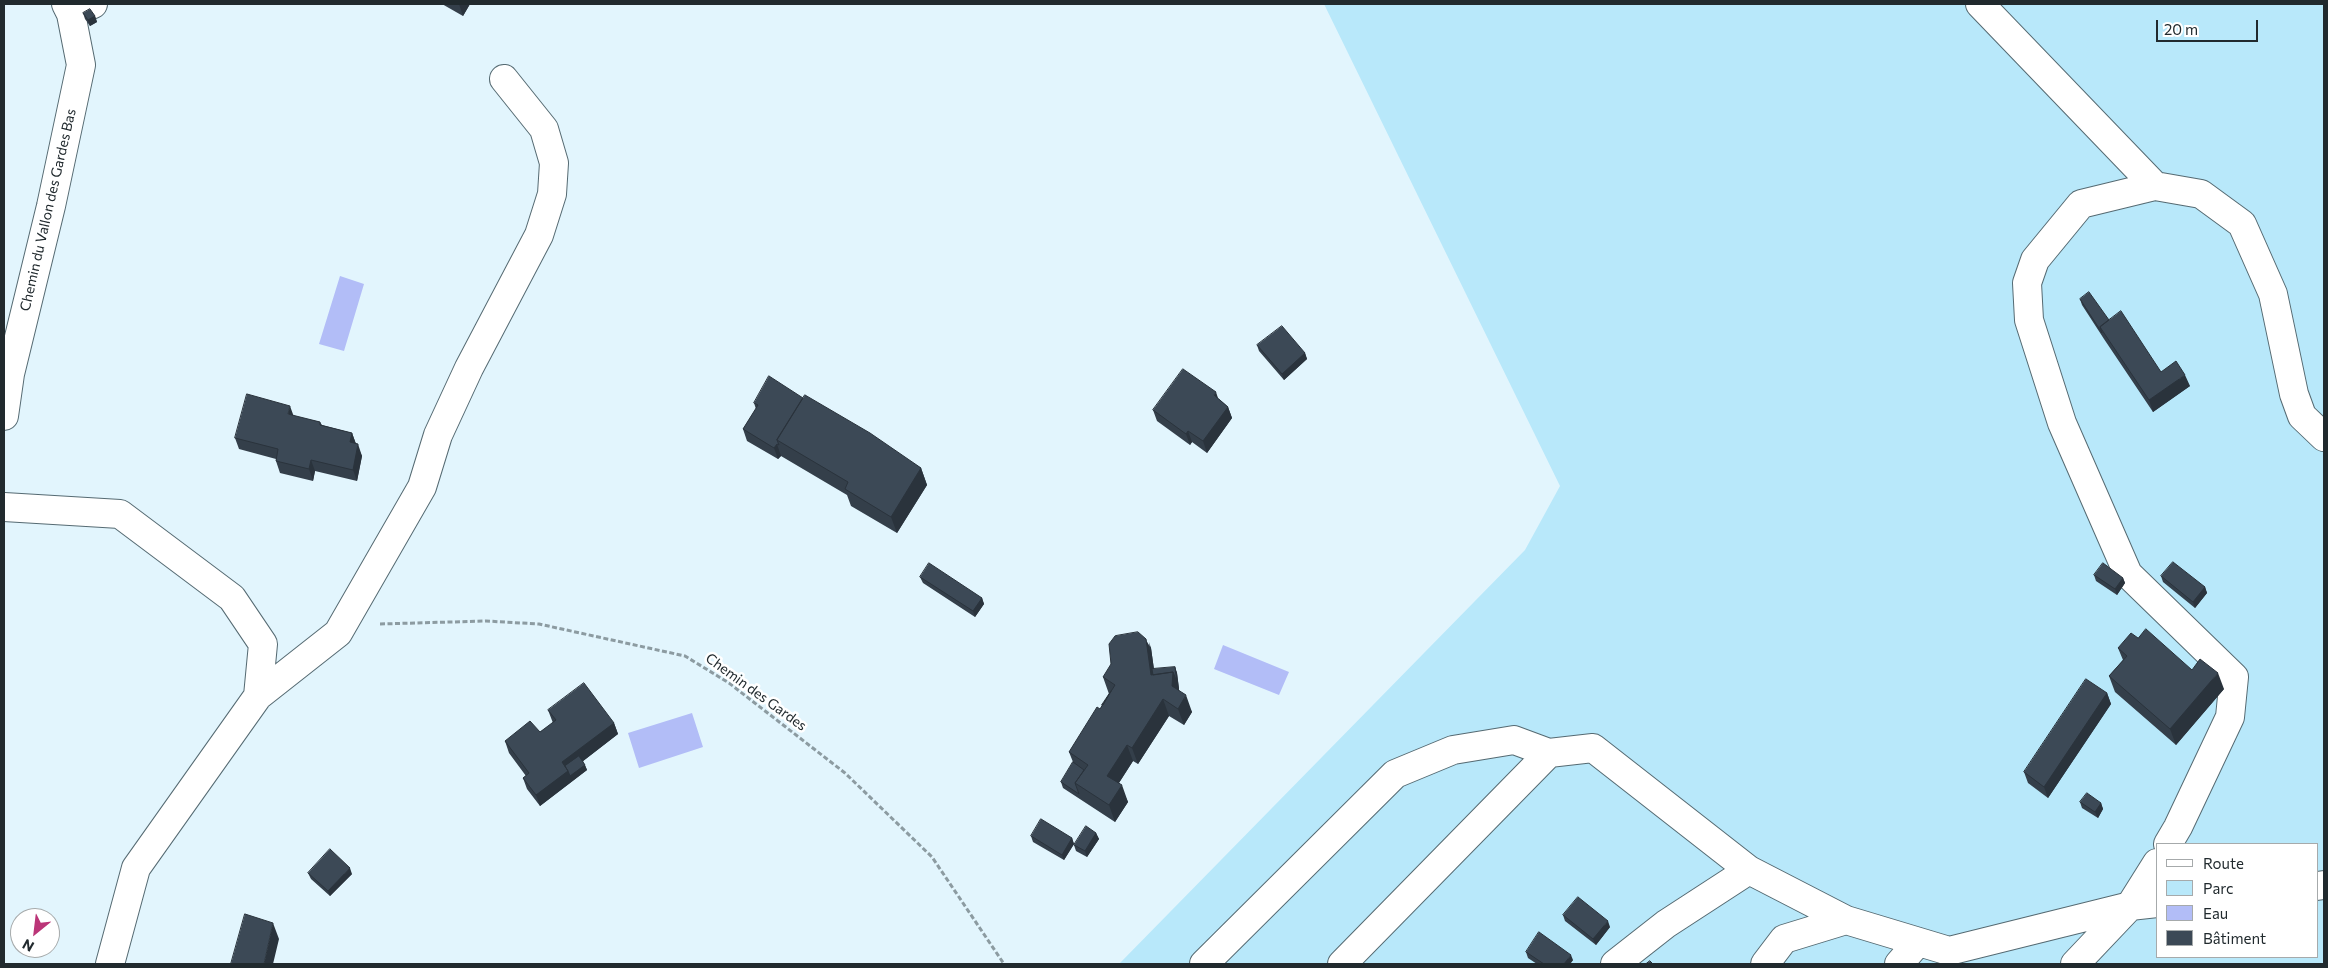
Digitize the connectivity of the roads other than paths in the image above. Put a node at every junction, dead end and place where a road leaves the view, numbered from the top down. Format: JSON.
{"nodes":[{"id":1,"x":1980,"y":4,"type":"edge"},
{"id":2,"x":77,"y":7,"type":"edge"},
{"id":3,"x":504,"y":79,"type":"dead end"},
{"id":4,"x":2155,"y":186,"type":"junction"},
{"id":5,"x":4,"y":416,"type":"edge"},
{"id":6,"x":2324,"y":436,"type":"edge"},
{"id":7,"x":4,"y":507,"type":"edge"},
{"id":8,"x":258,"y":696,"type":"junction"},
{"id":9,"x":1549,"y":753,"type":"junction"},
{"id":10,"x":2169,"y":843,"type":"edge"},
{"id":11,"x":2156,"y":864,"type":"edge"},
{"id":12,"x":1749,"y":870,"type":"junction"},
{"id":13,"x":2156,"y":904,"type":"edge"},
{"id":14,"x":2130,"y":906,"type":"junction"},
{"id":15,"x":1846,"y":920,"type":"junction"},
{"id":16,"x":1918,"y":942,"type":"junction"},
{"id":17,"x":110,"y":964,"type":"edge"},
{"id":18,"x":1204,"y":964,"type":"edge"},
{"id":19,"x":1342,"y":964,"type":"edge"},
{"id":20,"x":1614,"y":964,"type":"edge"},
{"id":21,"x":1764,"y":964,"type":"edge"},
{"id":22,"x":1899,"y":964,"type":"edge"},
{"id":23,"x":2075,"y":964,"type":"edge"}],
"edges":[{"from":1,"to":4,"type":"street"},
{"from":2,"to":5,"type":"street","name":"Chemin du Vallon des Gardes Bas"},
{"from":3,"to":8,"type":"street"},
{"from":4,"to":6,"type":"street"},
{"from":4,"to":10,"type":"street"},
{"from":7,"to":8,"type":"street"},
{"from":8,"to":17,"type":"street"},
{"from":9,"to":12,"type":"street"},
{"from":9,"to":18,"type":"street"},
{"from":9,"to":19,"type":"street"},
{"from":11,"to":14,"type":"street"},
{"from":12,"to":15,"type":"street"},
{"from":12,"to":20,"type":"street"},
{"from":13,"to":14,"type":"street"},
{"from":14,"to":16,"type":"street"},
{"from":14,"to":23,"type":"street"},
{"from":15,"to":16,"type":"street"},
{"from":15,"to":21,"type":"street"},
{"from":16,"to":22,"type":"street"}]}
